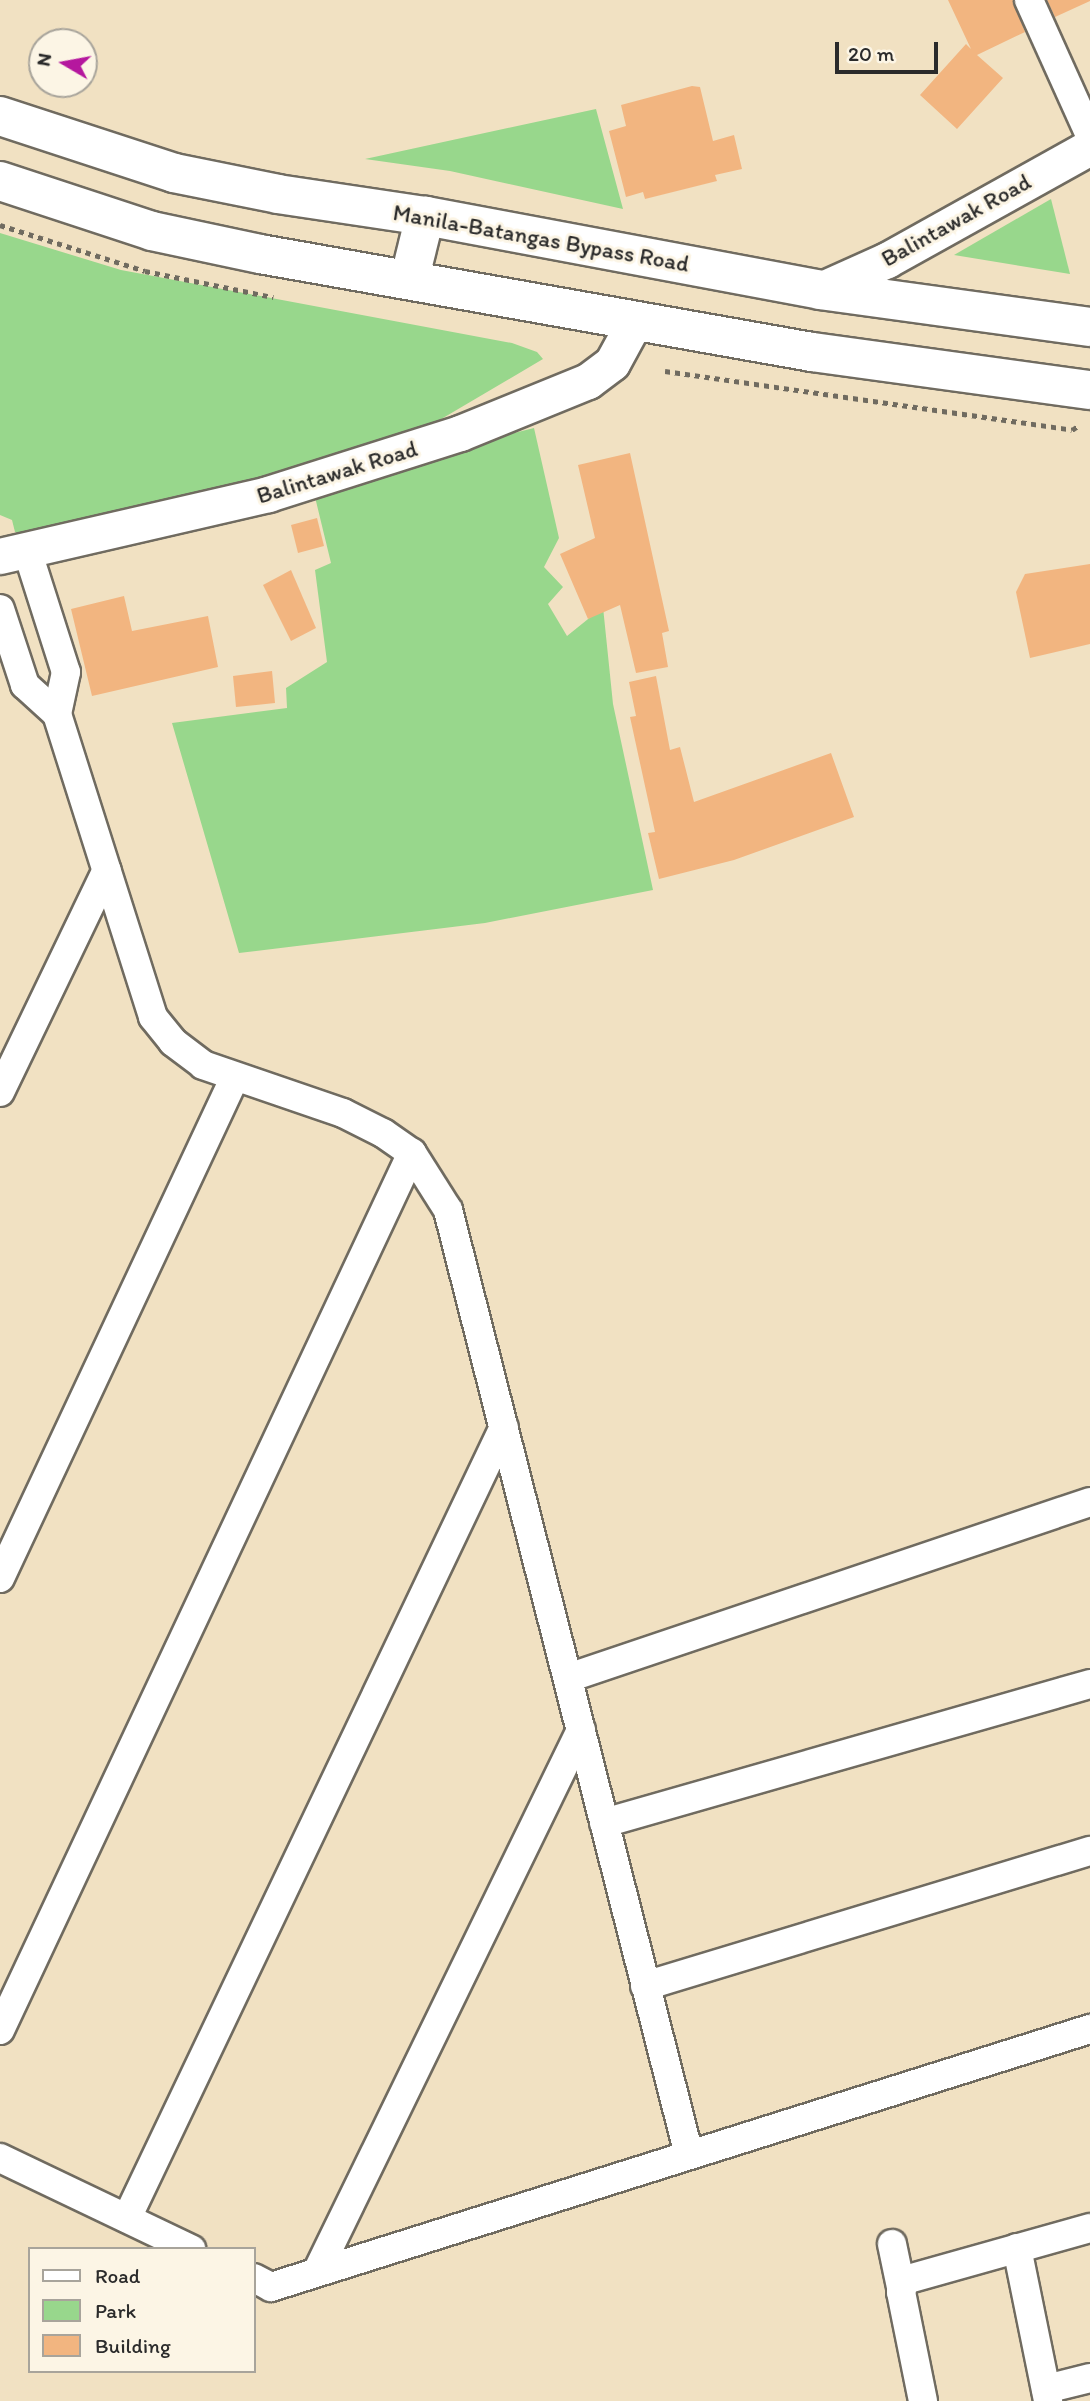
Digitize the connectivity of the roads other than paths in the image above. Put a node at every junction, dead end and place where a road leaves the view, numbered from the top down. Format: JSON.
{"nodes":[{"id":1,"x":1029,"y":0,"type":"edge"},
{"id":2,"x":0,"y":116,"type":"edge"},
{"id":3,"x":1090,"y":135,"type":"edge"},
{"id":4,"x":1090,"y":147,"type":"edge"},
{"id":5,"x":0,"y":181,"type":"edge"},
{"id":6,"x":425,"y":216,"type":"junction"},
{"id":7,"x":410,"y":277,"type":"junction"},
{"id":8,"x":820,"y":290,"type":"junction"},
{"id":9,"x":635,"y":319,"type":"junction"},
{"id":10,"x":1090,"y":327,"type":"edge"},
{"id":11,"x":1086,"y":407,"type":"edge"},
{"id":12,"x":14,"y":553,"type":"edge"},
{"id":13,"x":0,"y":609,"type":"edge"},
{"id":14,"x":57,"y":714,"type":"junction"},
{"id":15,"x":107,"y":870,"type":"junction"},
{"id":16,"x":234,"y":1079,"type":"junction"},
{"id":17,"x":2,"y":1081,"type":"edge"},
{"id":18,"x":412,"y":1153,"type":"junction"},
{"id":19,"x":504,"y":1427,"type":"junction"},
{"id":20,"x":1090,"y":1502,"type":"edge"},
{"id":21,"x":0,"y":1577,"type":"edge"},
{"id":22,"x":568,"y":1678,"type":"junction"},
{"id":23,"x":1090,"y":1684,"type":"edge"},
{"id":24,"x":581,"y":1730,"type":"junction"},
{"id":25,"x":604,"y":1823,"type":"junction"},
{"id":26,"x":1090,"y":1852,"type":"edge"},
{"id":27,"x":646,"y":1986,"type":"junction"},
{"id":28,"x":0,"y":2029,"type":"edge"},
{"id":29,"x":1090,"y":2029,"type":"edge"},
{"id":30,"x":688,"y":2155,"type":"junction"},
{"id":31,"x":0,"y":2158,"type":"edge"},
{"id":32,"x":127,"y":2218,"type":"junction"},
{"id":33,"x":1090,"y":2228,"type":"edge"},
{"id":34,"x":892,"y":2244,"type":"dead end"},
{"id":35,"x":187,"y":2247,"type":"edge"},
{"id":36,"x":1017,"y":2248,"type":"junction"},
{"id":37,"x":317,"y":2272,"type":"junction"},
{"id":38,"x":256,"y":2279,"type":"edge"},
{"id":39,"x":901,"y":2287,"type":"junction"},
{"id":40,"x":1090,"y":2378,"type":"edge"},
{"id":41,"x":1047,"y":2395,"type":"edge"},
{"id":42,"x":923,"y":2401,"type":"edge"}],
"edges":[{"from":1,"to":3,"type":"street"},
{"from":2,"to":6,"type":"main road","name":"Manila-Batangas Bypass Road"},
{"from":4,"to":8,"type":"street","name":"Balintawak Road"},
{"from":5,"to":7,"type":"main road"},
{"from":6,"to":7,"type":"main road"},
{"from":6,"to":8,"type":"main road","name":"Manila-Batangas Bypass Road"},
{"from":7,"to":9,"type":"main road"},
{"from":8,"to":10,"type":"main road","name":"Manila-Batangas Bypass Road"},
{"from":9,"to":11,"type":"main road"},
{"from":9,"to":12,"type":"street","name":"Balintawak Road"},
{"from":12,"to":14,"type":"street"},
{"from":13,"to":14,"type":"street"},
{"from":14,"to":15,"type":"street"},
{"from":15,"to":16,"type":"street"},
{"from":15,"to":17,"type":"street"},
{"from":16,"to":18,"type":"street"},
{"from":16,"to":21,"type":"street"},
{"from":18,"to":19,"type":"street"},
{"from":18,"to":28,"type":"street"},
{"from":19,"to":22,"type":"street"},
{"from":19,"to":32,"type":"street"},
{"from":20,"to":22,"type":"street"},
{"from":22,"to":24,"type":"street"},
{"from":23,"to":25,"type":"street"},
{"from":24,"to":25,"type":"street"},
{"from":24,"to":37,"type":"street"},
{"from":25,"to":27,"type":"street"},
{"from":26,"to":27,"type":"street"},
{"from":27,"to":30,"type":"street"},
{"from":29,"to":30,"type":"street"},
{"from":30,"to":37,"type":"street"},
{"from":31,"to":32,"type":"street"},
{"from":32,"to":35,"type":"street"},
{"from":33,"to":36,"type":"street"},
{"from":34,"to":39,"type":"street"},
{"from":36,"to":39,"type":"street"},
{"from":36,"to":41,"type":"street"},
{"from":37,"to":38,"type":"street"},
{"from":39,"to":42,"type":"street"},
{"from":40,"to":41,"type":"street"}]}
